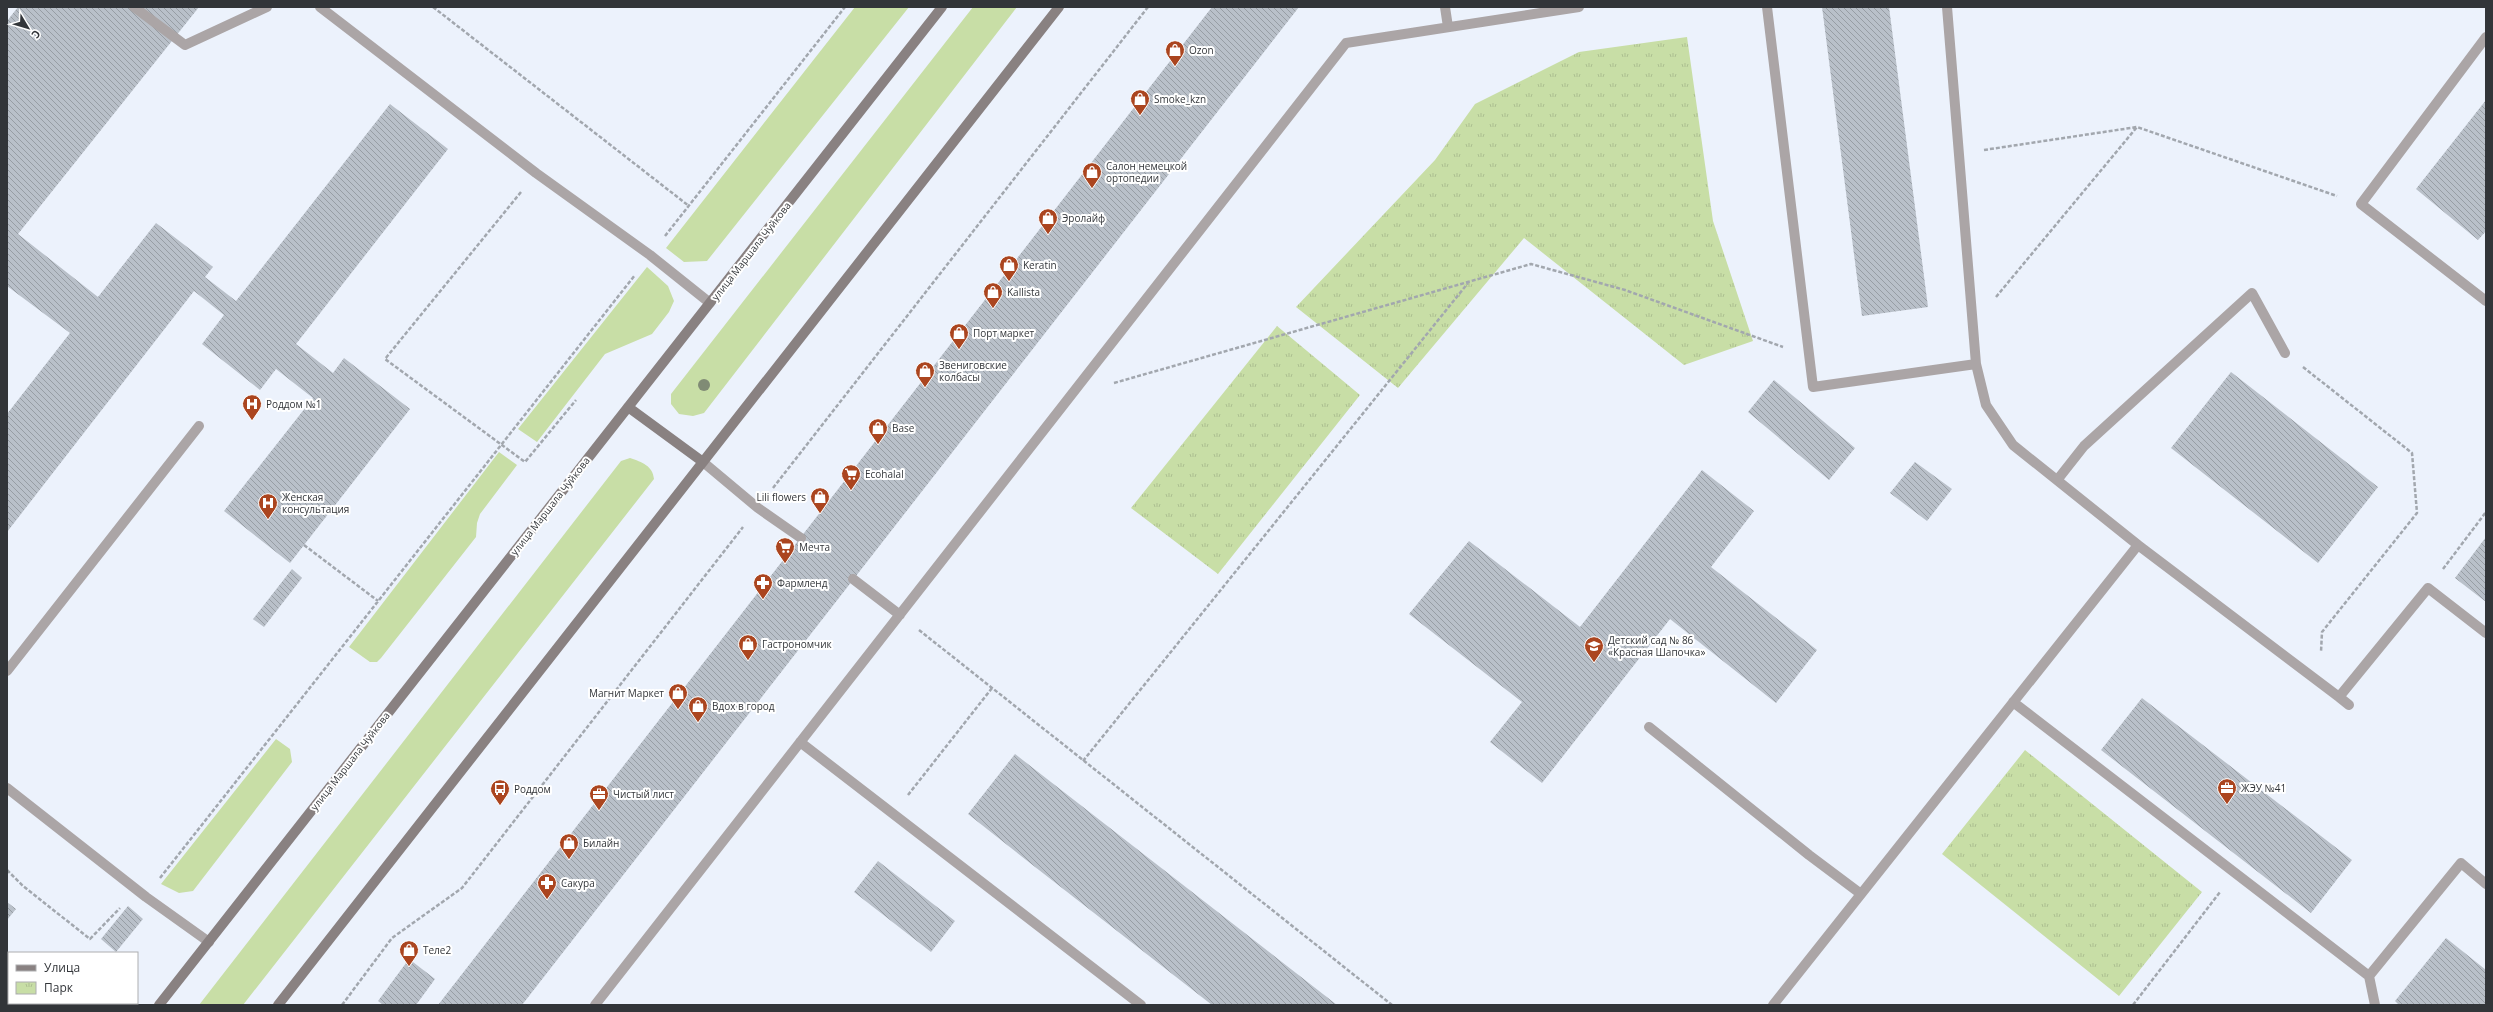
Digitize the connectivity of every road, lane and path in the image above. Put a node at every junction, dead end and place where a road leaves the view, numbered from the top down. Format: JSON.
{"nodes":[{"id":1,"x":134,"y":7,"type":"edge"},
{"id":2,"x":267,"y":7,"type":"edge"},
{"id":3,"x":320,"y":7,"type":"edge"},
{"id":4,"x":433,"y":7,"type":"edge"},
{"id":5,"x":845,"y":7,"type":"edge"},
{"id":6,"x":942,"y":7,"type":"edge"},
{"id":7,"x":1059,"y":7,"type":"edge"},
{"id":8,"x":1445,"y":7,"type":"edge"},
{"id":9,"x":1579,"y":7,"type":"edge"},
{"id":10,"x":1766,"y":7,"type":"edge"},
{"id":11,"x":1947,"y":7,"type":"edge"},
{"id":12,"x":1448,"y":27,"type":"junction"},
{"id":13,"x":2486,"y":37,"type":"edge"},
{"id":14,"x":2137,"y":127,"type":"junction"},
{"id":15,"x":1959,"y":153,"type":"junction"},
{"id":16,"x":536,"y":172,"type":"junction"},
{"id":17,"x":2361,"y":204,"type":"junction"},
{"id":18,"x":689,"y":206,"type":"junction"},
{"id":19,"x":650,"y":255,"type":"junction"},
{"id":20,"x":1469,"y":282,"type":"junction"},
{"id":21,"x":2486,"y":301,"type":"edge"},
{"id":22,"x":710,"y":303,"type":"junction"},
{"id":23,"x":1972,"y":326,"type":"junction"},
{"id":24,"x":2285,"y":353,"type":"joint"},
{"id":25,"x":1810,"y":357,"type":"junction"},
{"id":26,"x":1976,"y":364,"type":"junction"},
{"id":27,"x":1072,"y":395,"type":"junction"},
{"id":28,"x":576,"y":400,"type":"dead end"},
{"id":29,"x":628,"y":407,"type":"junction"},
{"id":30,"x":199,"y":426,"type":"dead end"},
{"id":31,"x":501,"y":445,"type":"junction"},
{"id":32,"x":703,"y":462,"type":"junction"},
{"id":33,"x":2058,"y":479,"type":"junction"},
{"id":34,"x":2486,"y":512,"type":"edge"},
{"id":35,"x":801,"y":538,"type":"dead end"},
{"id":36,"x":304,"y":545,"type":"dead end"},
{"id":37,"x":2138,"y":545,"type":"junction"},
{"id":38,"x":853,"y":579,"type":"dead end"},
{"id":39,"x":2428,"y":588,"type":"junction"},
{"id":40,"x":378,"y":602,"type":"junction"},
{"id":41,"x":900,"y":615,"type":"junction"},
{"id":42,"x":2486,"y":633,"type":"edge"},
{"id":43,"x":7,"y":671,"type":"edge"},
{"id":44,"x":2320,"y":682,"type":"junction"},
{"id":45,"x":992,"y":688,"type":"junction"},
{"id":46,"x":2339,"y":697,"type":"junction"},
{"id":47,"x":2013,"y":702,"type":"junction"},
{"id":48,"x":2349,"y":705,"type":"dead end"},
{"id":49,"x":1649,"y":727,"type":"dead end"},
{"id":50,"x":800,"y":742,"type":"junction"},
{"id":51,"x":1083,"y":761,"type":"junction"},
{"id":52,"x":7,"y":788,"type":"edge"},
{"id":53,"x":894,"y":814,"type":"junction"},
{"id":54,"x":7,"y":870,"type":"edge"},
{"id":55,"x":2235,"y":873,"type":"junction"},
{"id":56,"x":2486,"y":884,"type":"edge"},
{"id":57,"x":1861,"y":894,"type":"junction"},
{"id":58,"x":146,"y":897,"type":"junction"},
{"id":59,"x":209,"y":942,"type":"junction"},
{"id":60,"x":2369,"y":976,"type":"junction"},
{"id":61,"x":159,"y":1005,"type":"edge"},
{"id":62,"x":278,"y":1005,"type":"edge"},
{"id":63,"x":595,"y":1005,"type":"edge"},
{"id":64,"x":1141,"y":1005,"type":"edge"},
{"id":65,"x":1392,"y":1005,"type":"edge"},
{"id":66,"x":1773,"y":1005,"type":"edge"},
{"id":67,"x":2133,"y":1005,"type":"edge"},
{"id":68,"x":2375,"y":1005,"type":"edge"}],
"edges":[{"from":1,"to":2,"type":"lane"},
{"from":3,"to":16,"type":"lane"},
{"from":4,"to":18,"type":"path"},
{"from":5,"to":18,"type":"path"},
{"from":6,"to":22,"type":"main road","name":"улица Маршала Чуйкова"},
{"from":7,"to":32,"type":"main road"},
{"from":8,"to":12,"type":"lane"},
{"from":9,"to":12,"type":"lane"},
{"from":10,"to":25,"type":"lane"},
{"from":11,"to":15,"type":"lane"},
{"from":12,"to":27,"type":"lane"},
{"from":13,"to":17,"type":"lane"},
{"from":14,"to":15,"type":"path"},
{"from":14,"to":17,"type":"path"},
{"from":14,"to":23,"type":"path"},
{"from":15,"to":23,"type":"lane"},
{"from":16,"to":19,"type":"lane"},
{"from":16,"to":31,"type":"path"},
{"from":17,"to":21,"type":"lane"},
{"from":18,"to":19,"type":"path"},
{"from":19,"to":22,"type":"lane"},
{"from":19,"to":31,"type":"path"},
{"from":20,"to":25,"type":"path"},
{"from":20,"to":27,"type":"path"},
{"from":20,"to":51,"type":"path"},
{"from":22,"to":29,"type":"main road","name":"улица Маршала Чуйкова"},
{"from":23,"to":26,"type":"lane"},
{"from":24,"to":33,"type":"lane"},
{"from":24,"to":44,"type":"path"},
{"from":25,"to":26,"type":"lane"},
{"from":26,"to":33,"type":"lane"},
{"from":27,"to":41,"type":"lane"},
{"from":28,"to":31,"type":"path"},
{"from":29,"to":32,"type":"main road"},
{"from":29,"to":59,"type":"main road","name":"улица Маршала Чуйкова"},
{"from":30,"to":43,"type":"lane"},
{"from":31,"to":40,"type":"path"},
{"from":32,"to":35,"type":"lane"},
{"from":32,"to":62,"type":"main road"},
{"from":33,"to":37,"type":"lane"},
{"from":34,"to":39,"type":"path"},
{"from":36,"to":40,"type":"path"},
{"from":37,"to":44,"type":"lane"},
{"from":37,"to":47,"type":"lane"},
{"from":38,"to":41,"type":"lane"},
{"from":39,"to":42,"type":"lane"},
{"from":39,"to":46,"type":"lane"},
{"from":40,"to":58,"type":"path"},
{"from":41,"to":45,"type":"path"},
{"from":41,"to":50,"type":"lane"},
{"from":44,"to":46,"type":"lane"},
{"from":45,"to":51,"type":"path"},
{"from":45,"to":53,"type":"path"},
{"from":46,"to":48,"type":"lane"},
{"from":47,"to":55,"type":"lane"},
{"from":47,"to":57,"type":"lane"},
{"from":49,"to":57,"type":"lane"},
{"from":50,"to":53,"type":"lane"},
{"from":50,"to":63,"type":"lane"},
{"from":51,"to":65,"type":"path"},
{"from":52,"to":58,"type":"lane"},
{"from":53,"to":64,"type":"lane"},
{"from":54,"to":58,"type":"path"},
{"from":55,"to":60,"type":"lane"},
{"from":55,"to":67,"type":"path"},
{"from":56,"to":60,"type":"lane"},
{"from":57,"to":66,"type":"lane"},
{"from":58,"to":59,"type":"lane"},
{"from":59,"to":61,"type":"main road","name":"улица Маршала Чуйкова"},
{"from":60,"to":68,"type":"lane"}]}
